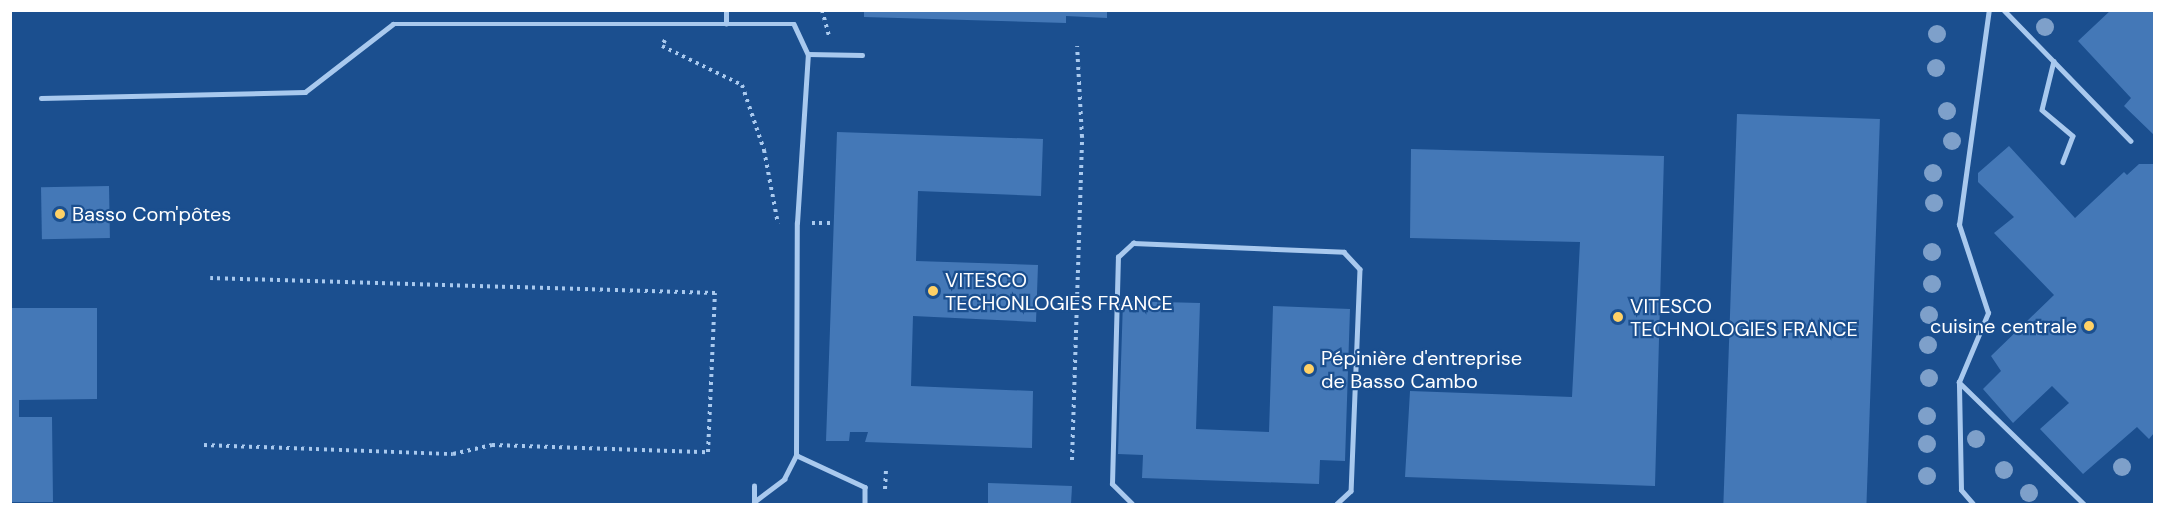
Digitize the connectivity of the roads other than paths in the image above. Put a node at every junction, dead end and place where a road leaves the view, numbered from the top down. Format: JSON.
{"nodes":[{"id":1,"x":726,"y":10,"type":"edge"},
{"id":2,"x":1989,"y":10,"type":"edge"},
{"id":3,"x":2004,"y":10,"type":"edge"},
{"id":4,"x":726,"y":24,"type":"junction"},
{"id":5,"x":808,"y":54,"type":"junction"},
{"id":6,"x":862,"y":55,"type":"dead end"},
{"id":7,"x":2054,"y":61,"type":"junction"},
{"id":8,"x":41,"y":98,"type":"dead end"},
{"id":9,"x":2131,"y":141,"type":"dead end"},
{"id":10,"x":2063,"y":162,"type":"dead end"},
{"id":11,"x":1959,"y":382,"type":"junction"},
{"id":12,"x":796,"y":455,"type":"junction"},
{"id":13,"x":754,"y":486,"type":"dead end"},
{"id":14,"x":754,"y":503,"type":"edge"},
{"id":15,"x":865,"y":504,"type":"edge"},
{"id":16,"x":1132,"y":504,"type":"edge"},
{"id":17,"x":1337,"y":504,"type":"edge"},
{"id":18,"x":1973,"y":504,"type":"edge"},
{"id":19,"x":2084,"y":504,"type":"edge"}],
"edges":[{"from":1,"to":4,"type":"lane"},
{"from":2,"to":11,"type":"lane"},
{"from":3,"to":7,"type":"lane"},
{"from":4,"to":5,"type":"lane"},
{"from":4,"to":8,"type":"lane"},
{"from":5,"to":6,"type":"lane"},
{"from":5,"to":12,"type":"lane"},
{"from":7,"to":9,"type":"lane"},
{"from":7,"to":10,"type":"lane"},
{"from":11,"to":18,"type":"lane"},
{"from":11,"to":19,"type":"lane"},
{"from":12,"to":14,"type":"lane"},
{"from":12,"to":15,"type":"lane"},
{"from":13,"to":14,"type":"lane"},
{"from":16,"to":17,"type":"lane"}]}
